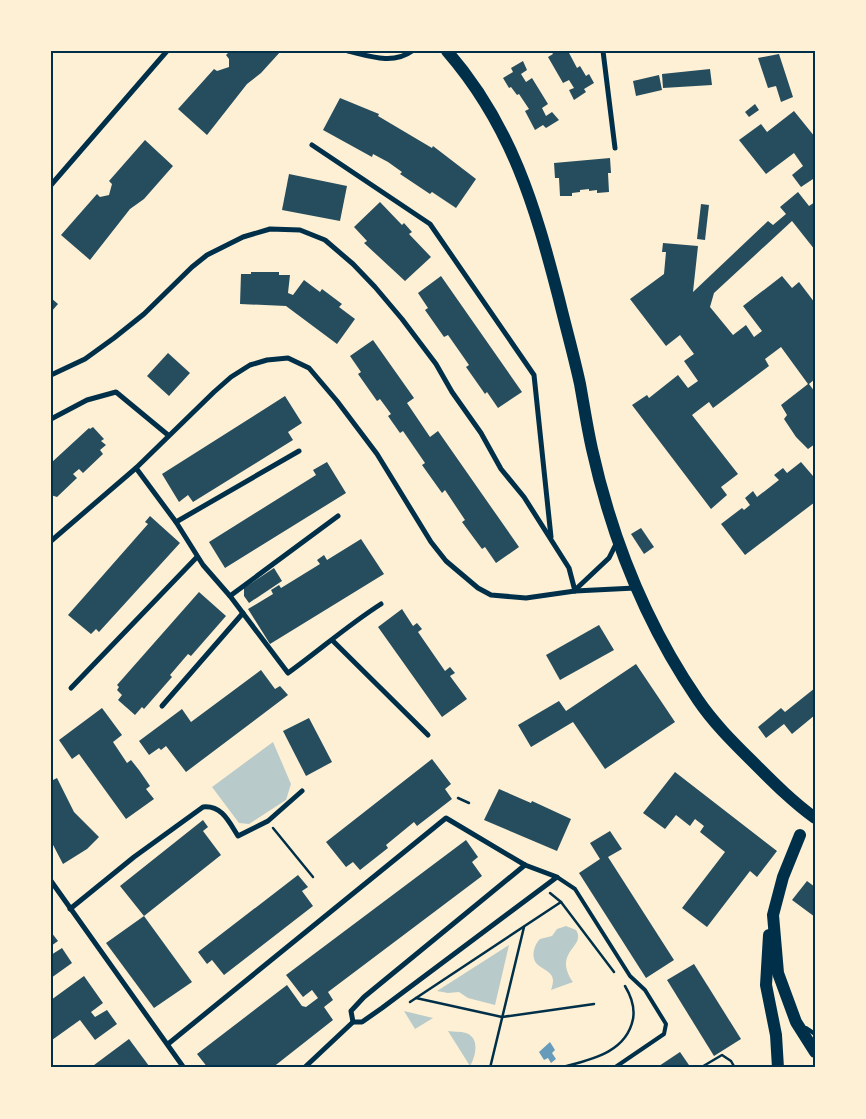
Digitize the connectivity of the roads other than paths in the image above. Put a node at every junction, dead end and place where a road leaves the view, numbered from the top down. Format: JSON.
{"nodes":[{"id":1,"x":167,"y":51,"type":"edge"},
{"id":2,"x":348,"y":51,"type":"edge"},
{"id":3,"x":412,"y":51,"type":"edge"},
{"id":4,"x":447,"y":51,"type":"edge"},
{"id":5,"x":602,"y":51,"type":"edge"},
{"id":6,"x":312,"y":145,"type":"dead end"},
{"id":7,"x":615,"y":148,"type":"dead end"},
{"id":8,"x":51,"y":186,"type":"edge"},
{"id":9,"x":51,"y":375,"type":"edge"},
{"id":10,"x":51,"y":419,"type":"edge"},
{"id":11,"x":168,"y":435,"type":"junction"},
{"id":12,"x":300,"y":451,"type":"dead end"},
{"id":13,"x":136,"y":468,"type":"junction"},
{"id":14,"x":338,"y":516,"type":"dead end"},
{"id":15,"x":176,"y":522,"type":"junction"},
{"id":16,"x":551,"y":540,"type":"junction"},
{"id":17,"x":51,"y":541,"type":"edge"},
{"id":18,"x":617,"y":541,"type":"junction"},
{"id":19,"x":197,"y":557,"type":"junction"},
{"id":20,"x":636,"y":588,"type":"junction"},
{"id":21,"x":575,"y":590,"type":"junction"},
{"id":22,"x":230,"y":596,"type":"junction"},
{"id":23,"x":381,"y":604,"type":"dead end"},
{"id":24,"x":242,"y":613,"type":"junction"},
{"id":25,"x":333,"y":640,"type":"junction"},
{"id":26,"x":71,"y":688,"type":"dead end"},
{"id":27,"x":162,"y":706,"type":"dead end"},
{"id":28,"x":428,"y":735,"type":"dead end"},
{"id":29,"x":302,"y":791,"type":"dead end"},
{"id":30,"x":812,"y":817,"type":"edge"},
{"id":31,"x":800,"y":835,"type":"dead end"},
{"id":32,"x":525,"y":865,"type":"junction"},
{"id":33,"x":557,"y":878,"type":"junction"},
{"id":34,"x":51,"y":881,"type":"edge"},
{"id":35,"x":70,"y":909,"type":"junction"},
{"id":36,"x":773,"y":915,"type":"junction"},
{"id":37,"x":353,"y":1022,"type":"junction"},
{"id":38,"x":796,"y":1022,"type":"junction"},
{"id":39,"x":815,"y":1034,"type":"edge"},
{"id":40,"x":168,"y":1044,"type":"junction"},
{"id":41,"x":815,"y":1052,"type":"edge"},
{"id":42,"x":184,"y":1068,"type":"edge"},
{"id":43,"x":304,"y":1068,"type":"edge"},
{"id":44,"x":614,"y":1068,"type":"edge"},
{"id":45,"x":778,"y":1068,"type":"edge"}],
"edges":[{"from":1,"to":8,"type":"street"},
{"from":2,"to":3,"type":"street"},
{"from":4,"to":18,"type":"main road"},
{"from":5,"to":7,"type":"street"},
{"from":6,"to":16,"type":"street"},
{"from":9,"to":16,"type":"street"},
{"from":10,"to":11,"type":"street"},
{"from":11,"to":13,"type":"street"},
{"from":11,"to":21,"type":"street"},
{"from":12,"to":15,"type":"street"},
{"from":13,"to":15,"type":"street"},
{"from":13,"to":17,"type":"street"},
{"from":14,"to":22,"type":"street"},
{"from":15,"to":19,"type":"street"},
{"from":16,"to":21,"type":"street"},
{"from":18,"to":20,"type":"main road"},
{"from":18,"to":21,"type":"street"},
{"from":19,"to":22,"type":"street"},
{"from":19,"to":26,"type":"street"},
{"from":20,"to":21,"type":"street"},
{"from":20,"to":30,"type":"main road"},
{"from":22,"to":24,"type":"street"},
{"from":23,"to":25,"type":"street"},
{"from":24,"to":25,"type":"street"},
{"from":24,"to":27,"type":"street"},
{"from":25,"to":28,"type":"street"},
{"from":29,"to":35,"type":"street"},
{"from":31,"to":36,"type":"main road"},
{"from":32,"to":33,"type":"street"},
{"from":32,"to":37,"type":"street"},
{"from":32,"to":40,"type":"street"},
{"from":33,"to":37,"type":"street"},
{"from":33,"to":44,"type":"lane"},
{"from":34,"to":35,"type":"street"},
{"from":35,"to":40,"type":"street"},
{"from":36,"to":38,"type":"main road"},
{"from":36,"to":45,"type":"main road"},
{"from":37,"to":43,"type":"street"},
{"from":38,"to":39,"type":"lane"},
{"from":38,"to":41,"type":"main road"},
{"from":40,"to":42,"type":"street"}]}
